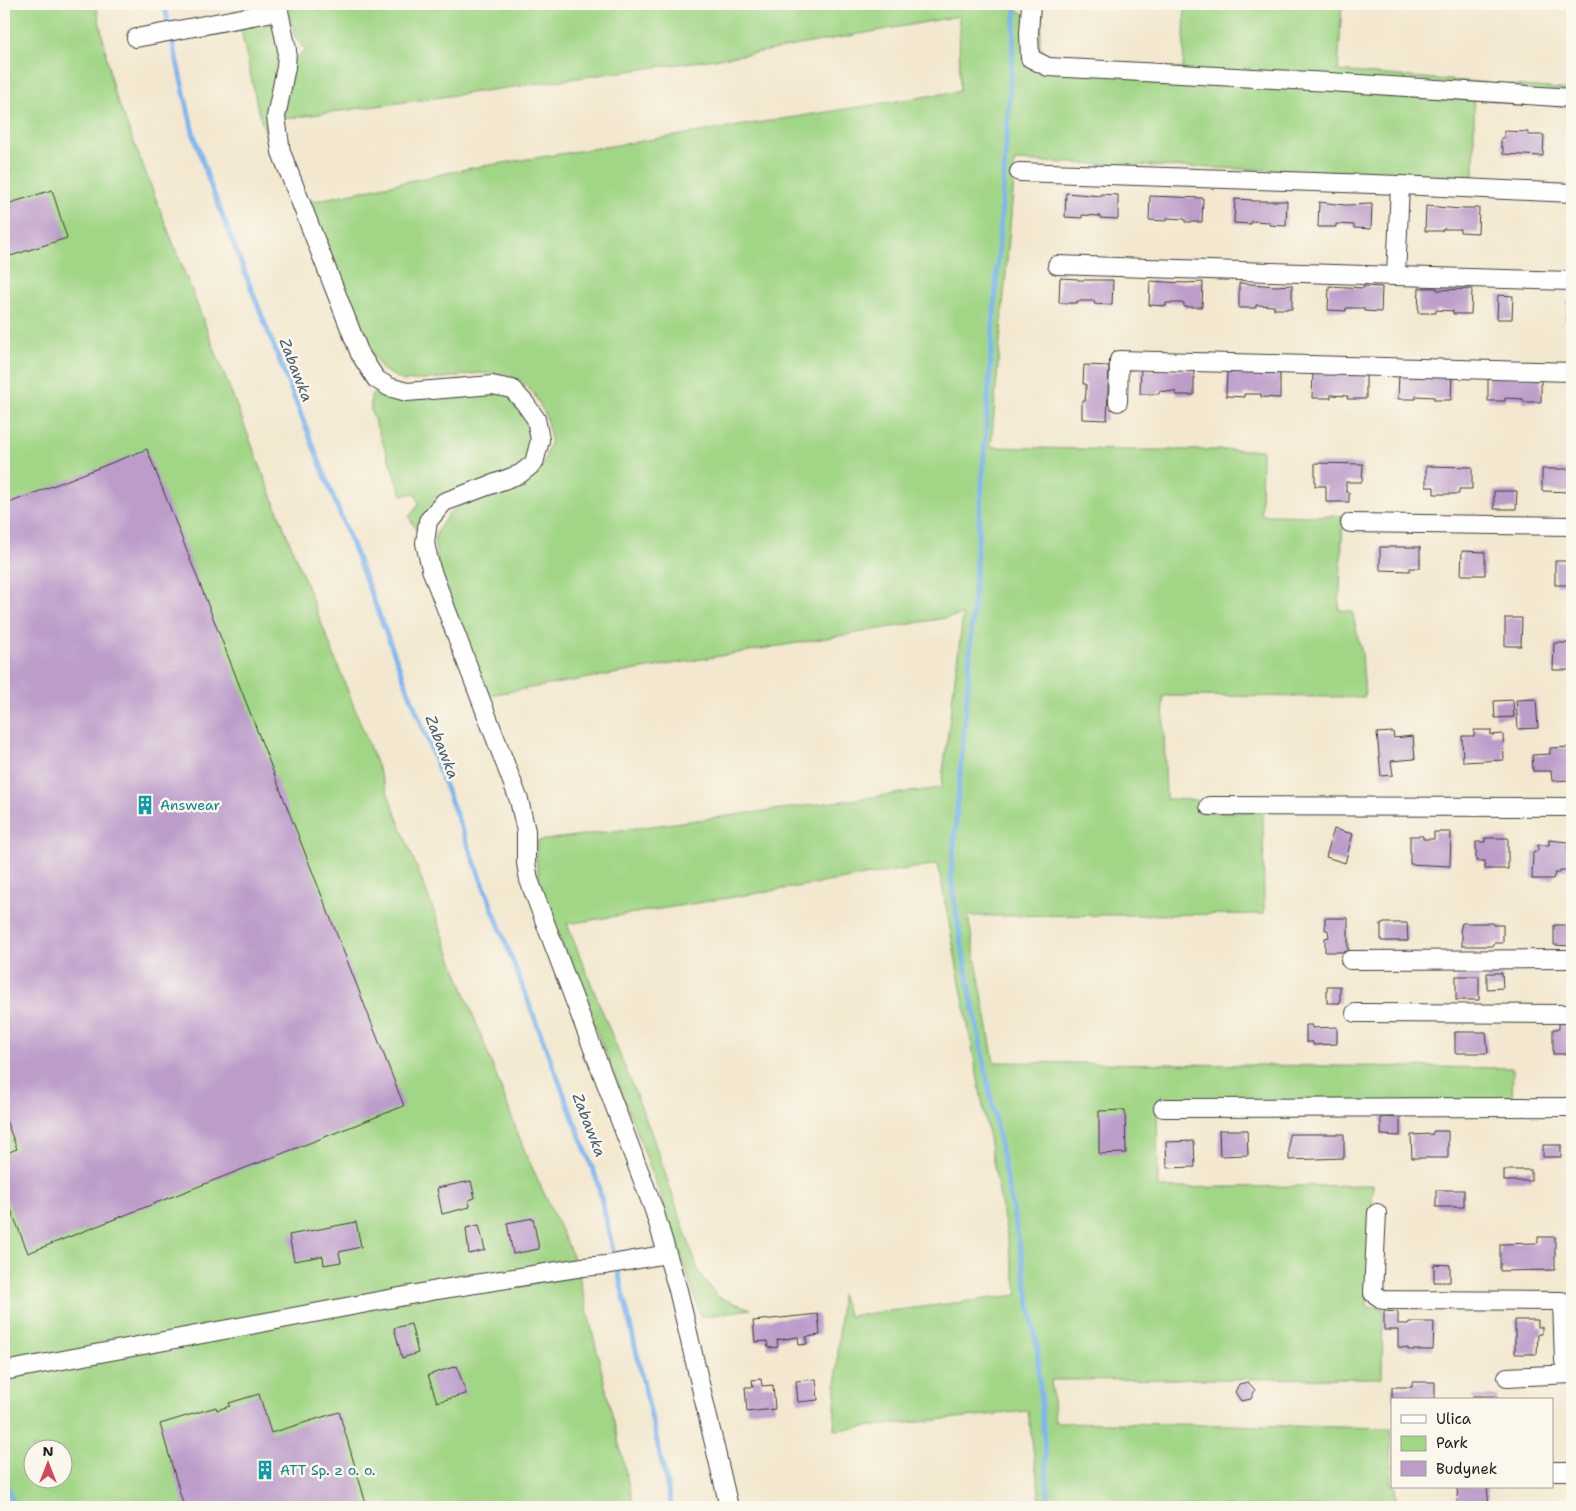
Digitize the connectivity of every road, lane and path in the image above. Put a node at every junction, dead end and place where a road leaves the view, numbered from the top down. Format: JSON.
{"nodes":[{"id":1,"x":1031,"y":4,"type":"edge"},
{"id":2,"x":279,"y":7,"type":"edge"},
{"id":3,"x":136,"y":38,"type":"dead end"},
{"id":4,"x":1572,"y":98,"type":"edge"},
{"id":5,"x":1019,"y":172,"type":"dead end"},
{"id":6,"x":1400,"y":185,"type":"junction"},
{"id":7,"x":1572,"y":193,"type":"edge"},
{"id":8,"x":1057,"y":265,"type":"dead end"},
{"id":9,"x":1396,"y":276,"type":"junction"},
{"id":10,"x":1572,"y":280,"type":"edge"},
{"id":11,"x":1572,"y":372,"type":"edge"},
{"id":12,"x":1118,"y":402,"type":"dead end"},
{"id":13,"x":1350,"y":523,"type":"dead end"},
{"id":14,"x":1572,"y":526,"type":"edge"},
{"id":15,"x":1209,"y":806,"type":"dead end"},
{"id":16,"x":1572,"y":807,"type":"edge"},
{"id":17,"x":1572,"y":959,"type":"edge"},
{"id":18,"x":1350,"y":960,"type":"dead end"},
{"id":19,"x":1355,"y":1013,"type":"dead end"},
{"id":20,"x":1572,"y":1014,"type":"edge"},
{"id":21,"x":1572,"y":1106,"type":"edge"},
{"id":22,"x":1163,"y":1108,"type":"dead end"},
{"id":23,"x":1377,"y":1213,"type":"dead end"},
{"id":24,"x":667,"y":1254,"type":"junction"},
{"id":25,"x":1572,"y":1368,"type":"edge"},
{"id":26,"x":4,"y":1371,"type":"edge"},
{"id":27,"x":1572,"y":1374,"type":"edge"},
{"id":28,"x":1507,"y":1377,"type":"dead end"},
{"id":29,"x":1554,"y":1471,"type":"edge"},
{"id":30,"x":1572,"y":1471,"type":"edge"},
{"id":31,"x":729,"y":1507,"type":"edge"}],
"edges":[{"from":1,"to":4,"type":"street"},
{"from":2,"to":3,"type":"street"},
{"from":2,"to":24,"type":"street"},
{"from":5,"to":6,"type":"street"},
{"from":6,"to":7,"type":"street"},
{"from":6,"to":9,"type":"street"},
{"from":8,"to":9,"type":"street"},
{"from":9,"to":10,"type":"street"},
{"from":11,"to":12,"type":"street"},
{"from":13,"to":14,"type":"street"},
{"from":15,"to":16,"type":"street"},
{"from":17,"to":18,"type":"street"},
{"from":19,"to":20,"type":"street"},
{"from":21,"to":22,"type":"street"},
{"from":23,"to":25,"type":"street"},
{"from":24,"to":26,"type":"street"},
{"from":24,"to":31,"type":"street"},
{"from":27,"to":28,"type":"street"},
{"from":29,"to":30,"type":"street"}]}
